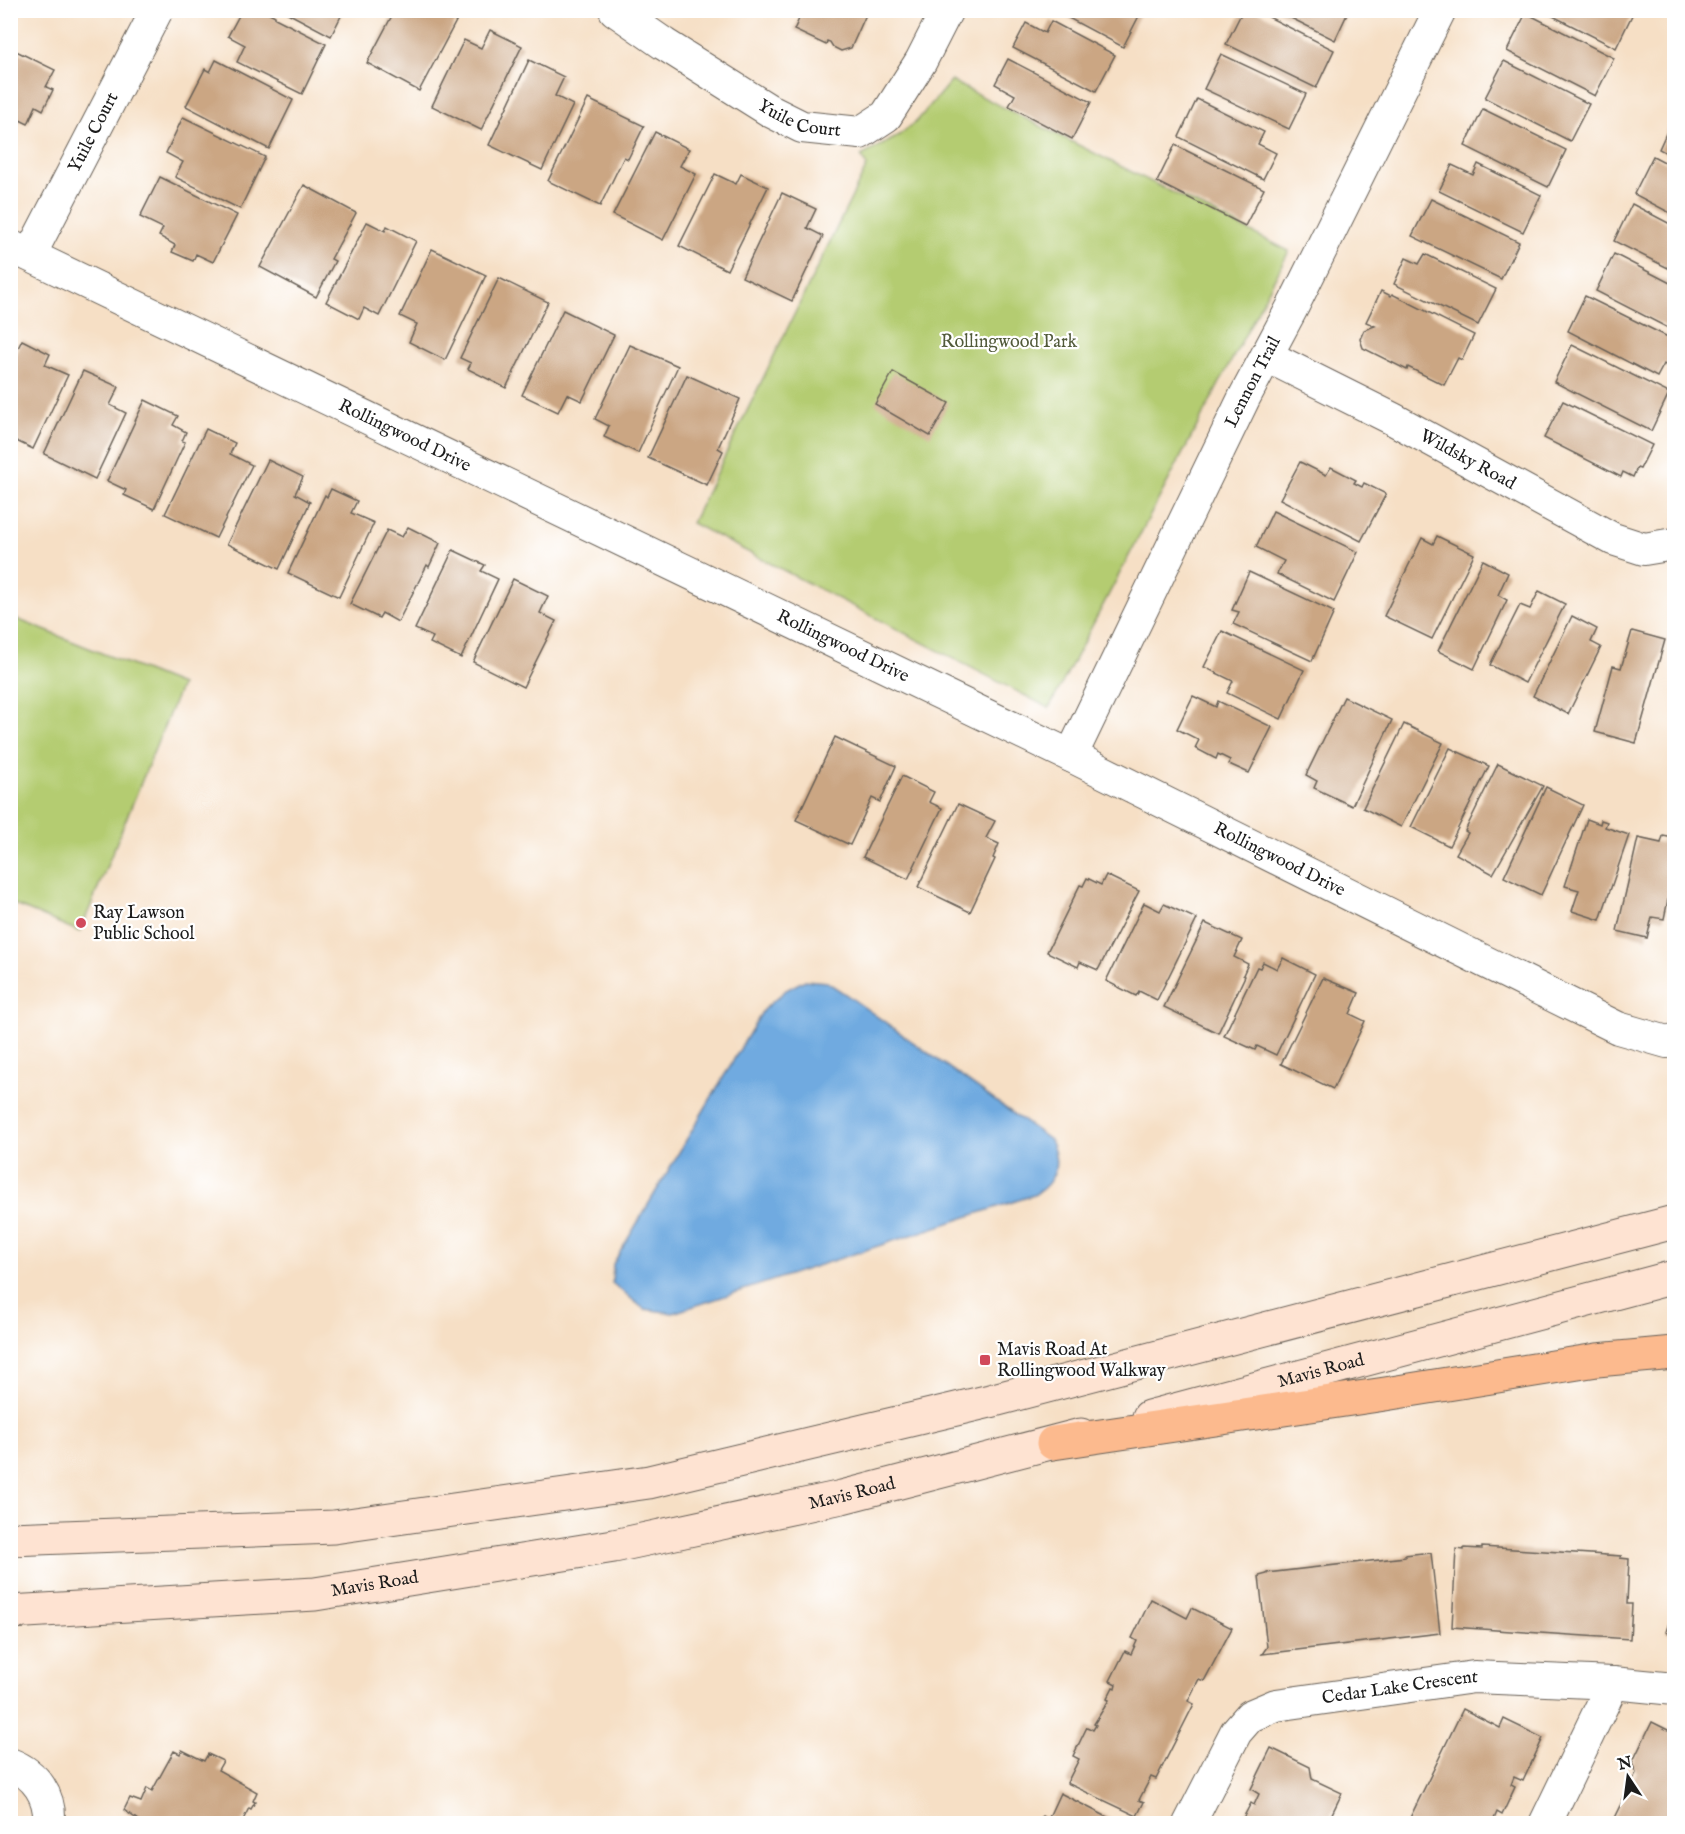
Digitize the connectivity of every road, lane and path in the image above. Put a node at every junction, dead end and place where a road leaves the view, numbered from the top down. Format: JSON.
{"nodes":[{"id":1,"x":157,"y":10,"type":"edge"},
{"id":2,"x":615,"y":10,"type":"edge"},
{"id":3,"x":947,"y":10,"type":"edge"},
{"id":4,"x":1440,"y":10,"type":"edge"},
{"id":5,"x":20,"y":250,"type":"edge"},
{"id":6,"x":1267,"y":356,"type":"junction"},
{"id":7,"x":1674,"y":544,"type":"edge"},
{"id":8,"x":1071,"y":756,"type":"junction"},
{"id":9,"x":1674,"y":1040,"type":"edge"},
{"id":10,"x":1674,"y":1222,"type":"edge"},
{"id":11,"x":1674,"y":1277,"type":"edge"},
{"id":12,"x":1674,"y":1353,"type":"edge"},
{"id":13,"x":1053,"y":1443,"type":"junction"},
{"id":14,"x":10,"y":1539,"type":"edge"},
{"id":15,"x":10,"y":1612,"type":"edge"},
{"id":16,"x":1613,"y":1683,"type":"junction"},
{"id":17,"x":1674,"y":1689,"type":"edge"},
{"id":18,"x":10,"y":1764,"type":"edge"},
{"id":19,"x":49,"y":1824,"type":"edge"},
{"id":20,"x":1189,"y":1824,"type":"edge"},
{"id":21,"x":1545,"y":1824,"type":"edge"}],
"edges":[{"from":1,"to":5,"type":"street","name":"Yuile Court"},
{"from":2,"to":3,"type":"street","name":"Yuile Court"},
{"from":4,"to":6,"type":"street","name":"Lennon Trail"},
{"from":5,"to":8,"type":"street","name":"Rollingwood Drive"},
{"from":6,"to":7,"type":"street","name":"Wildsky Road"},
{"from":6,"to":8,"type":"street","name":"Lennon Trail"},
{"from":8,"to":9,"type":"street","name":"Rollingwood Drive"},
{"from":10,"to":14,"type":"main road"},
{"from":11,"to":13,"type":"main road","name":"Mavis Road"},
{"from":12,"to":13,"type":"highway"},
{"from":13,"to":15,"type":"main road","name":"Mavis Road"},
{"from":16,"to":17,"type":"street","name":"Cedar Lake Crescent"},
{"from":16,"to":20,"type":"street","name":"Cedar Lake Crescent"},
{"from":16,"to":21,"type":"street"},
{"from":18,"to":19,"type":"street"}]}
